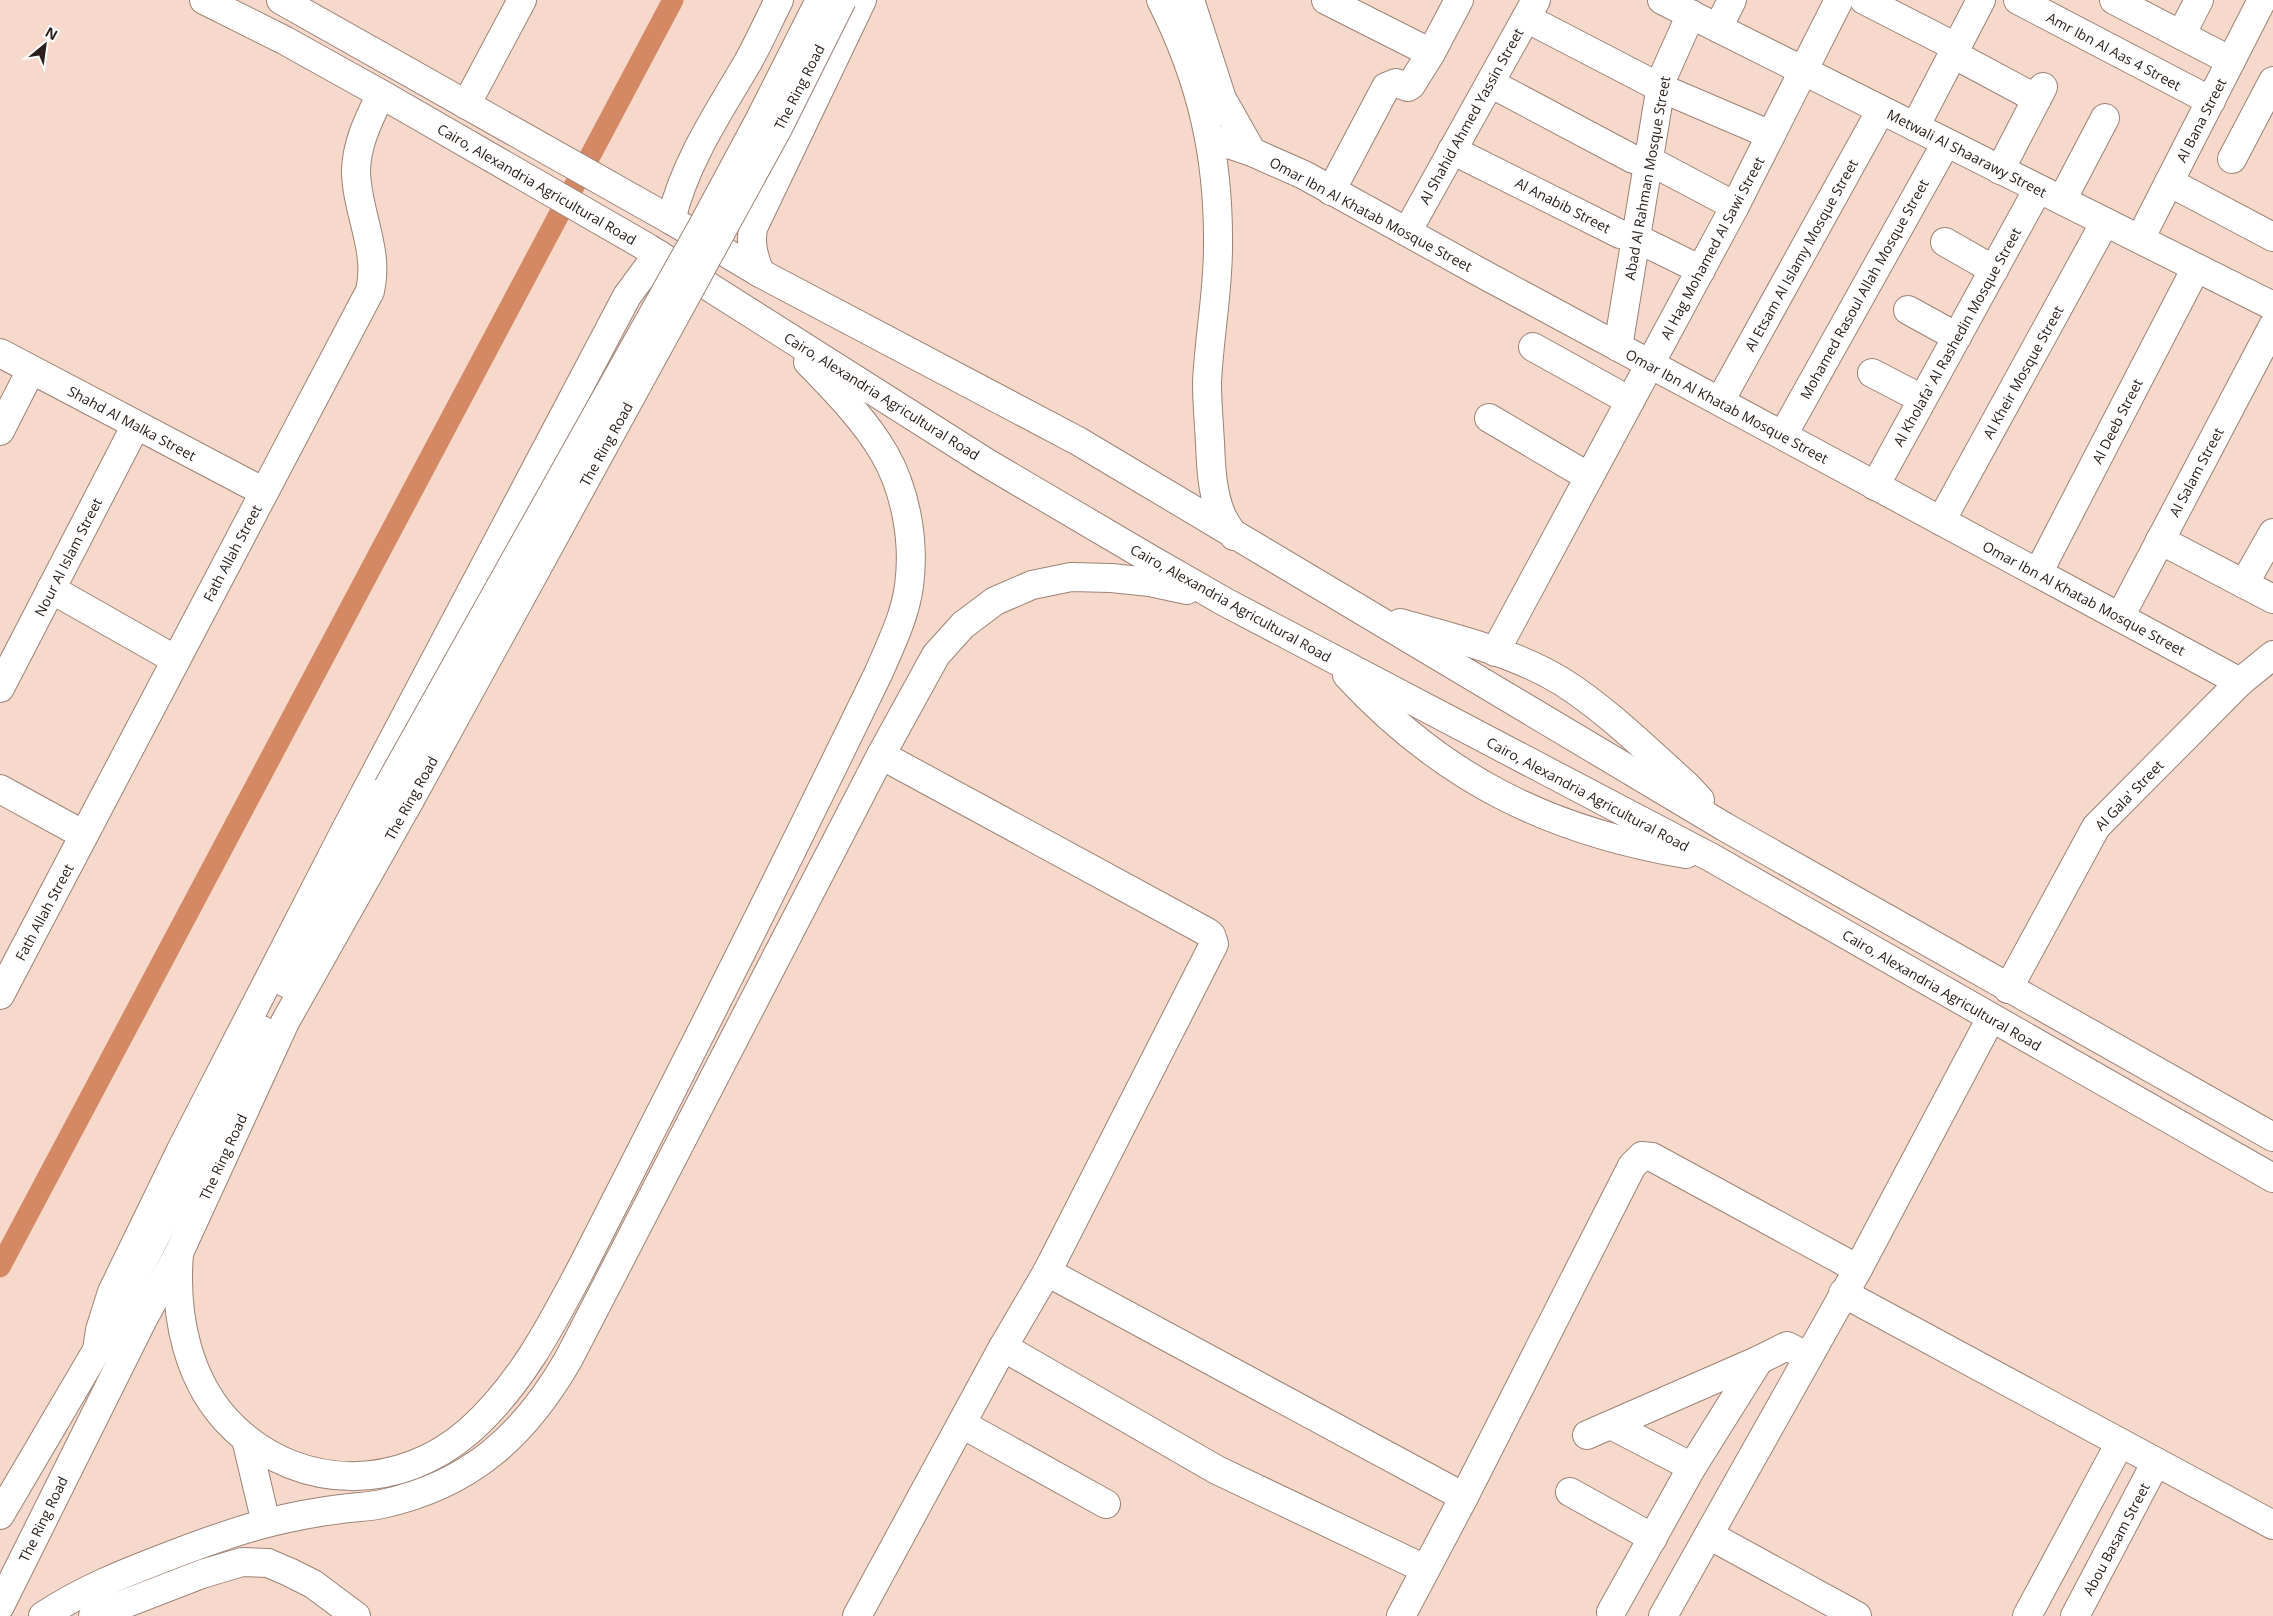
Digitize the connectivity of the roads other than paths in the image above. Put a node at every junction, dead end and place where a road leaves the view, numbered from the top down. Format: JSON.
{"nodes":[{"id":1,"x":204,"y":0,"type":"edge"},
{"id":2,"x":281,"y":0,"type":"edge"},
{"id":3,"x":522,"y":0,"type":"edge"},
{"id":4,"x":779,"y":0,"type":"edge"},
{"id":5,"x":820,"y":0,"type":"edge"},
{"id":6,"x":842,"y":0,"type":"edge"},
{"id":7,"x":862,"y":0,"type":"edge"},
{"id":8,"x":1161,"y":0,"type":"edge"},
{"id":9,"x":1190,"y":0,"type":"edge"},
{"id":10,"x":1326,"y":0,"type":"edge"},
{"id":11,"x":1459,"y":0,"type":"edge"},
{"id":12,"x":1662,"y":0,"type":"edge"},
{"id":13,"x":1732,"y":0,"type":"edge"},
{"id":14,"x":1839,"y":0,"type":"edge"},
{"id":15,"x":1864,"y":0,"type":"edge"},
{"id":16,"x":1981,"y":0,"type":"edge"},
{"id":17,"x":2018,"y":0,"type":"edge"},
{"id":18,"x":2199,"y":0,"type":"edge"},
{"id":19,"x":2120,"y":1,"type":"edge"},
{"id":20,"x":2265,"y":5,"type":"edge"},
{"id":21,"x":1531,"y":9,"type":"edge"},
{"id":22,"x":1691,"y":14,"type":"junction"},
{"id":23,"x":1718,"y":28,"type":"junction"},
{"id":24,"x":2181,"y":35,"type":"junction"},
{"id":25,"x":1954,"y":51,"type":"junction"},
{"id":26,"x":1431,"y":54,"type":"junction"},
{"id":27,"x":2231,"y":61,"type":"junction"},
{"id":28,"x":1803,"y":71,"type":"junction"},
{"id":29,"x":2273,"y":81,"type":"edge"},
{"id":30,"x":1490,"y":83,"type":"junction"},
{"id":31,"x":1661,"y":88,"type":"junction"},
{"id":32,"x":381,"y":94,"type":"junction"},
{"id":33,"x":2211,"y":101,"type":"junction"},
{"id":34,"x":469,"y":107,"type":"junction"},
{"id":35,"x":1881,"y":110,"type":"junction"},
{"id":36,"x":2105,"y":118,"type":"dead end"},
{"id":37,"x":1915,"y":127,"type":"junction"},
{"id":38,"x":1771,"y":135,"type":"junction"},
{"id":39,"x":1210,"y":138,"type":"junction"},
{"id":40,"x":1946,"y":143,"type":"junction"},
{"id":41,"x":1452,"y":150,"type":"junction"},
{"id":42,"x":1252,"y":152,"type":"junction"},
{"id":43,"x":2232,"y":159,"type":"dead end"},
{"id":44,"x":1648,"y":160,"type":"junction"},
{"id":45,"x":2000,"y":170,"type":"junction"},
{"id":46,"x":2169,"y":182,"type":"junction"},
{"id":47,"x":1331,"y":191,"type":"junction"},
{"id":48,"x":2050,"y":195,"type":"junction"},
{"id":49,"x":1735,"y":206,"type":"junction"},
{"id":50,"x":667,"y":218,"type":"junction"},
{"id":51,"x":2105,"y":222,"type":"junction"},
{"id":52,"x":1406,"y":232,"type":"junction"},
{"id":53,"x":2273,"y":237,"type":"edge"},
{"id":54,"x":1636,"y":238,"type":"junction"},
{"id":55,"x":2140,"y":239,"type":"junction"},
{"id":56,"x":1945,"y":242,"type":"dead end"},
{"id":57,"x":653,"y":251,"type":"junction"},
{"id":58,"x":2196,"y":268,"type":"junction"},
{"id":59,"x":1701,"y":270,"type":"junction"},
{"id":60,"x":1994,"y":270,"type":"junction"},
{"id":61,"x":760,"y":273,"type":"junction"},
{"id":62,"x":2273,"y":306,"type":"edge"},
{"id":63,"x":1908,"y":310,"type":"dead end"},
{"id":64,"x":769,"y":324,"type":"junction"},
{"id":65,"x":2273,"y":326,"type":"edge"},
{"id":66,"x":1957,"y":337,"type":"junction"},
{"id":67,"x":1533,"y":347,"type":"dead end"},
{"id":68,"x":1618,"y":347,"type":"junction"},
{"id":69,"x":0,"y":353,"type":"edge"},
{"id":70,"x":1650,"y":363,"type":"junction"},
{"id":71,"x":31,"y":370,"type":"junction"},
{"id":72,"x":1872,"y":372,"type":"dead end"},
{"id":73,"x":1922,"y":399,"type":"junction"},
{"id":74,"x":1630,"y":401,"type":"junction"},
{"id":75,"x":1720,"y":401,"type":"junction"},
{"id":76,"x":1489,"y":418,"type":"dead end"},
{"id":77,"x":136,"y":425,"type":"junction"},
{"id":78,"x":0,"y":431,"type":"edge"},
{"id":79,"x":1783,"y":435,"type":"junction"},
{"id":80,"x":1589,"y":477,"type":"junction"},
{"id":81,"x":1875,"y":486,"type":"junction"},
{"id":82,"x":264,"y":492,"type":"junction"},
{"id":83,"x":1941,"y":521,"type":"junction"},
{"id":84,"x":2273,"y":533,"type":"edge"},
{"id":85,"x":1234,"y":536,"type":"junction"},
{"id":86,"x":2160,"y":540,"type":"junction"},
{"id":87,"x":2038,"y":573,"type":"junction"},
{"id":88,"x":2244,"y":584,"type":"junction"},
{"id":89,"x":51,"y":590,"type":"junction"},
{"id":90,"x":2273,"y":599,"type":"edge"},
{"id":91,"x":1225,"y":602,"type":"junction"},
{"id":92,"x":1362,"y":612,"type":"junction"},
{"id":93,"x":2120,"y":617,"type":"junction"},
{"id":94,"x":1495,"y":652,"type":"junction"},
{"id":95,"x":2273,"y":655,"type":"edge"},
{"id":96,"x":1330,"y":658,"type":"junction"},
{"id":97,"x":176,"y":660,"type":"junction"},
{"id":98,"x":2240,"y":682,"type":"junction"},
{"id":99,"x":0,"y":688,"type":"edge"},
{"id":100,"x":881,"y":755,"type":"junction"},
{"id":101,"x":0,"y":789,"type":"edge"},
{"id":102,"x":399,"y":794,"type":"junction"},
{"id":103,"x":1725,"y":827,"type":"junction"},
{"id":104,"x":84,"y":834,"type":"junction"},
{"id":105,"x":1712,"y":858,"type":"junction"},
{"id":106,"x":757,"y":923,"type":"junction"},
{"id":107,"x":787,"y":938,"type":"junction"},
{"id":108,"x":2008,"y":989,"type":"junction"},
{"id":109,"x":0,"y":995,"type":"edge"},
{"id":110,"x":1991,"y":1018,"type":"junction"},
{"id":111,"x":2273,"y":1138,"type":"edge"},
{"id":112,"x":2273,"y":1178,"type":"edge"},
{"id":113,"x":179,"y":1253,"type":"junction"},
{"id":114,"x":1858,"y":1269,"type":"junction"},
{"id":115,"x":1047,"y":1272,"type":"junction"},
{"id":116,"x":1843,"y":1293,"type":"junction"},
{"id":117,"x":1003,"y":1346,"type":"junction"},
{"id":118,"x":97,"y":1350,"type":"junction"},
{"id":119,"x":1808,"y":1357,"type":"junction"},
{"id":120,"x":1758,"y":1360,"type":"junction"},
{"id":121,"x":962,"y":1424,"type":"junction"},
{"id":122,"x":246,"y":1439,"type":"junction"},
{"id":123,"x":2120,"y":1442,"type":"junction"},
{"id":124,"x":2156,"y":1462,"type":"junction"},
{"id":125,"x":1692,"y":1467,"type":"junction"},
{"id":126,"x":1570,"y":1492,"type":"dead end"},
{"id":127,"x":1464,"y":1497,"type":"junction"},
{"id":128,"x":1106,"y":1504,"type":"dead end"},
{"id":129,"x":0,"y":1515,"type":"edge"},
{"id":130,"x":266,"y":1523,"type":"junction"},
{"id":131,"x":2273,"y":1525,"type":"edge"},
{"id":132,"x":1709,"y":1535,"type":"junction"},
{"id":133,"x":1653,"y":1538,"type":"junction"},
{"id":134,"x":1425,"y":1569,"type":"junction"},
{"id":135,"x":0,"y":1606,"type":"edge"},
{"id":136,"x":1611,"y":1612,"type":"dead end"},
{"id":137,"x":43,"y":1616,"type":"edge"},
{"id":138,"x":93,"y":1616,"type":"edge"},
{"id":139,"x":356,"y":1616,"type":"edge"},
{"id":140,"x":857,"y":1616,"type":"edge"},
{"id":141,"x":1401,"y":1616,"type":"edge"},
{"id":142,"x":1663,"y":1616,"type":"edge"},
{"id":143,"x":1857,"y":1616,"type":"edge"},
{"id":144,"x":2027,"y":1616,"type":"edge"},
{"id":145,"x":2075,"y":1616,"type":"edge"}],
"edges":[{"from":1,"to":32,"type":"main road","name":"Cairo, Alexandria Agricultural Road"},
{"from":2,"to":34,"type":"main road"},
{"from":3,"to":34,"type":"main road"},
{"from":4,"to":50,"type":"main road"},
{"from":5,"to":102,"type":"main road","name":"The Ring Road","bridge":true},
{"from":6,"to":102,"type":"main road","name":"The Ring Road","bridge":true},
{"from":7,"to":61,"type":"main road"},
{"from":8,"to":39,"type":"main road"},
{"from":9,"to":42,"type":"main road"},
{"from":10,"to":26,"type":"main road"},
{"from":11,"to":26,"type":"main road"},
{"from":12,"to":22,"type":"main road","name":"Metwali Al Shaarawy Street"},
{"from":13,"to":23,"type":"main road"},
{"from":14,"to":28,"type":"main road","name":"Al Hag Mohamed Al Sawi Street"},
{"from":15,"to":25,"type":"main road"},
{"from":16,"to":25,"type":"main road"},
{"from":17,"to":33,"type":"main road","name":"Amr Ibn Al Aas 4 Street"},
{"from":18,"to":24,"type":"main road"},
{"from":19,"to":24,"type":"main road"},
{"from":20,"to":27,"type":"main road","name":"Al Bana Street"},
{"from":21,"to":30,"type":"main road","name":"Al Shahid Ahmed Yassin Street"},
{"from":21,"to":31,"type":"main road"},
{"from":22,"to":23,"type":"main road","name":"Metwali Al Shaarawy Street"},
{"from":22,"to":31,"type":"main road","name":"Abad Al Rahman Mosque Street"},
{"from":23,"to":28,"type":"main road","name":"Metwali Al Shaarawy Street"},
{"from":24,"to":27,"type":"main road"},
{"from":25,"to":37,"type":"main road"},
{"from":25,"to":45,"type":"main road"},
{"from":26,"to":47,"type":"main road"},
{"from":27,"to":33,"type":"main road","name":"Al Bana Street"},
{"from":28,"to":35,"type":"main road","name":"Metwali Al Shaarawy Street"},
{"from":28,"to":38,"type":"main road","name":"Al Hag Mohamed Al Sawi Street"},
{"from":29,"to":43,"type":"main road"},
{"from":30,"to":41,"type":"main road","name":"Al Shahid Ahmed Yassin Street"},
{"from":30,"to":44,"type":"main road"},
{"from":31,"to":38,"type":"main road"},
{"from":31,"to":44,"type":"main road","name":"Abad Al Rahman Mosque Street"},
{"from":32,"to":57,"type":"main road","name":"Cairo, Alexandria Agricultural Road"},
{"from":32,"to":82,"type":"main road","name":"Fath Allah Street"},
{"from":33,"to":46,"type":"main road","name":"Al Bana Street"},
{"from":34,"to":50,"type":"main road"},
{"from":35,"to":37,"type":"main road","name":"Metwali Al Shaarawy Street"},
{"from":35,"to":75,"type":"main road","name":"Al Etsam Al Islamy Mosque Street"},
{"from":36,"to":48,"type":"main road","name":"Al Kholafa' Al Rashedin Mosque Street"},
{"from":37,"to":40,"type":"main road","name":"Metwali Al Shaarawy Street"},
{"from":38,"to":49,"type":"main road","name":"Al Hag Mohamed Al Sawi Street"},
{"from":39,"to":42,"type":"main road","name":"Omar Ibn Al Khatab Mosque Street"},
{"from":39,"to":85,"type":"main road"},
{"from":40,"to":45,"type":"main road","name":"Metwali Al Shaarawy Street"},
{"from":40,"to":79,"type":"main road","name":"Mohamed Rasoul Allah Mosque Street"},
{"from":41,"to":52,"type":"main road","name":"Al Shahid Ahmed Yassin Street"},
{"from":41,"to":54,"type":"main road","name":"Al Anabib Street"},
{"from":42,"to":47,"type":"main road","name":"Omar Ibn Al Khatab Mosque Street"},
{"from":44,"to":49,"type":"main road"},
{"from":44,"to":54,"type":"main road","name":"Abad Al Rahman Mosque Street"},
{"from":45,"to":48,"type":"main road","name":"Metwali Al Shaarawy Street"},
{"from":46,"to":53,"type":"main road"},
{"from":46,"to":55,"type":"main road","name":"Al Bana Street"},
{"from":47,"to":52,"type":"main road","name":"Omar Ibn Al Khatab Mosque Street"},
{"from":48,"to":51,"type":"main road","name":"Metwali Al Shaarawy Street"},
{"from":48,"to":60,"type":"main road","name":"Al Kholafa' Al Rashedin Mosque Street"},
{"from":49,"to":59,"type":"main road","name":"Al Hag Mohamed Al Sawi Street"},
{"from":50,"to":61,"type":"main road"},
{"from":51,"to":55,"type":"main road","name":"Metwali Al Shaarawy Street"},
{"from":51,"to":83,"type":"main road","name":"Al Kheir Mosque Street"},
{"from":52,"to":68,"type":"main road","name":"Omar Ibn Al Khatab Mosque Street"},
{"from":54,"to":59,"type":"main road","name":"Al Anabib Street"},
{"from":54,"to":68,"type":"main road","name":"Abad Al Rahman Mosque Street"},
{"from":55,"to":58,"type":"main road","name":"Metwali Al Shaarawy Street"},
{"from":56,"to":60,"type":"main road"},
{"from":57,"to":64,"type":"main road","name":"Cairo, Alexandria Agricultural Road"},
{"from":57,"to":118,"type":"main road"},
{"from":58,"to":62,"type":"main road","name":"Metwali Al Shaarawy Street"},
{"from":58,"to":87,"type":"main road","name":"Al Deeb Street"},
{"from":59,"to":70,"type":"main road","name":"Al Hag Mohamed Al Sawi Street"},
{"from":60,"to":66,"type":"main road","name":"Al Kholafa' Al Rashedin Mosque Street"},
{"from":61,"to":85,"type":"main road"},
{"from":63,"to":66,"type":"main road"},
{"from":64,"to":91,"type":"main road","name":"Cairo, Alexandria Agricultural Road"},
{"from":64,"to":106,"type":"main road"},
{"from":65,"to":86,"type":"main road","name":"Al Salam Street"},
{"from":66,"to":73,"type":"main road","name":"Al Kholafa' Al Rashedin Mosque Street"},
{"from":67,"to":74,"type":"main road"},
{"from":68,"to":70,"type":"main road","name":"Omar Ibn Al Khatab Mosque Street"},
{"from":69,"to":71,"type":"main road","name":"Shahd Al Malka Street"},
{"from":70,"to":74,"type":"main road","name":"Al Hag Mohamed Al Sawi Street"},
{"from":70,"to":75,"type":"main road","name":"Omar Ibn Al Khatab Mosque Street"},
{"from":71,"to":77,"type":"main road","name":"Shahd Al Malka Street"},
{"from":71,"to":78,"type":"main road"},
{"from":72,"to":73,"type":"main road"},
{"from":73,"to":81,"type":"main road","name":"Al Kholafa' Al Rashedin Mosque Street"},
{"from":74,"to":80,"type":"main road","name":"Al Hag Mohamed Al Sawi Street"},
{"from":75,"to":79,"type":"main road","name":"Omar Ibn Al Khatab Mosque Street"},
{"from":76,"to":80,"type":"main road"},
{"from":77,"to":82,"type":"main road","name":"Shahd Al Malka Street"},
{"from":77,"to":89,"type":"main road","name":"Nour Al Islam Street"},
{"from":79,"to":81,"type":"main road","name":"Omar Ibn Al Khatab Mosque Street"},
{"from":80,"to":94,"type":"main road","name":"Al Hag Mohamed Al Sawi Street"},
{"from":81,"to":83,"type":"main road","name":"Omar Ibn Al Khatab Mosque Street"},
{"from":82,"to":97,"type":"main road","name":"Fath Allah Street"},
{"from":83,"to":87,"type":"main road","name":"Omar Ibn Al Khatab Mosque Street"},
{"from":84,"to":88,"type":"main road"},
{"from":85,"to":92,"type":"main road"},
{"from":86,"to":88,"type":"main road"},
{"from":86,"to":93,"type":"main road","name":"Al Salam Street"},
{"from":87,"to":93,"type":"main road","name":"Omar Ibn Al Khatab Mosque Street"},
{"from":88,"to":90,"type":"main road"},
{"from":89,"to":97,"type":"main road"},
{"from":89,"to":99,"type":"main road","name":"Nour Al Islam Street"},
{"from":91,"to":96,"type":"main road","name":"Cairo, Alexandria Agricultural Road"},
{"from":91,"to":100,"type":"main road"},
{"from":92,"to":94,"type":"main road"},
{"from":92,"to":103,"type":"main road"},
{"from":93,"to":98,"type":"main road","name":"Omar Ibn Al Khatab Mosque Street"},
{"from":94,"to":103,"type":"main road"},
{"from":95,"to":98,"type":"main road","name":"Al Gala' Street"},
{"from":96,"to":105,"type":"main road","name":"Cairo, Alexandria Agricultural Road"},
{"from":96,"to":105,"type":"main road"},
{"from":97,"to":104,"type":"main road","name":"Fath Allah Street"},
{"from":98,"to":108,"type":"main road","name":"Al Gala' Street"},
{"from":100,"to":107,"type":"main road"},
{"from":100,"to":115,"type":"main road"},
{"from":101,"to":104,"type":"main road"},
{"from":102,"to":113,"type":"main road","name":"The Ring Road"},
{"from":102,"to":118,"type":"main road","name":"The Ring Road"},
{"from":103,"to":108,"type":"main road"},
{"from":104,"to":109,"type":"main road","name":"Fath Allah Street"},
{"from":105,"to":110,"type":"main road","name":"Cairo, Alexandria Agricultural Road"},
{"from":106,"to":107,"type":"main road"},
{"from":106,"to":122,"type":"main road"},
{"from":107,"to":130,"type":"main road"},
{"from":108,"to":111,"type":"main road"},
{"from":110,"to":112,"type":"main road","name":"Cairo, Alexandria Agricultural Road"},
{"from":110,"to":114,"type":"main road"},
{"from":113,"to":122,"type":"main road"},
{"from":113,"to":135,"type":"main road","name":"The Ring Road"},
{"from":114,"to":116,"type":"main road"},
{"from":114,"to":127,"type":"main road"},
{"from":115,"to":117,"type":"main road"},
{"from":115,"to":127,"type":"main road"},
{"from":116,"to":119,"type":"main road"},
{"from":116,"to":123,"type":"main road"},
{"from":117,"to":121,"type":"main road"},
{"from":117,"to":134,"type":"main road"},
{"from":118,"to":129,"type":"main road","name":"The Ring Road"},
{"from":119,"to":120,"type":"main road"},
{"from":119,"to":132,"type":"main road"},
{"from":120,"to":125,"type":"main road"},
{"from":120,"to":125,"type":"main road"},
{"from":121,"to":128,"type":"main road"},
{"from":121,"to":140,"type":"main road"},
{"from":122,"to":130,"type":"main road"},
{"from":123,"to":124,"type":"main road"},
{"from":123,"to":144,"type":"main road"},
{"from":124,"to":131,"type":"main road"},
{"from":124,"to":145,"type":"main road","name":"Abou Basam Street"},
{"from":125,"to":133,"type":"main road"},
{"from":126,"to":133,"type":"main road"},
{"from":127,"to":134,"type":"main road"},
{"from":130,"to":137,"type":"main road"},
{"from":132,"to":142,"type":"main road"},
{"from":132,"to":143,"type":"main road"},
{"from":133,"to":136,"type":"main road"},
{"from":134,"to":141,"type":"main road"},
{"from":138,"to":139,"type":"main road"}]}
